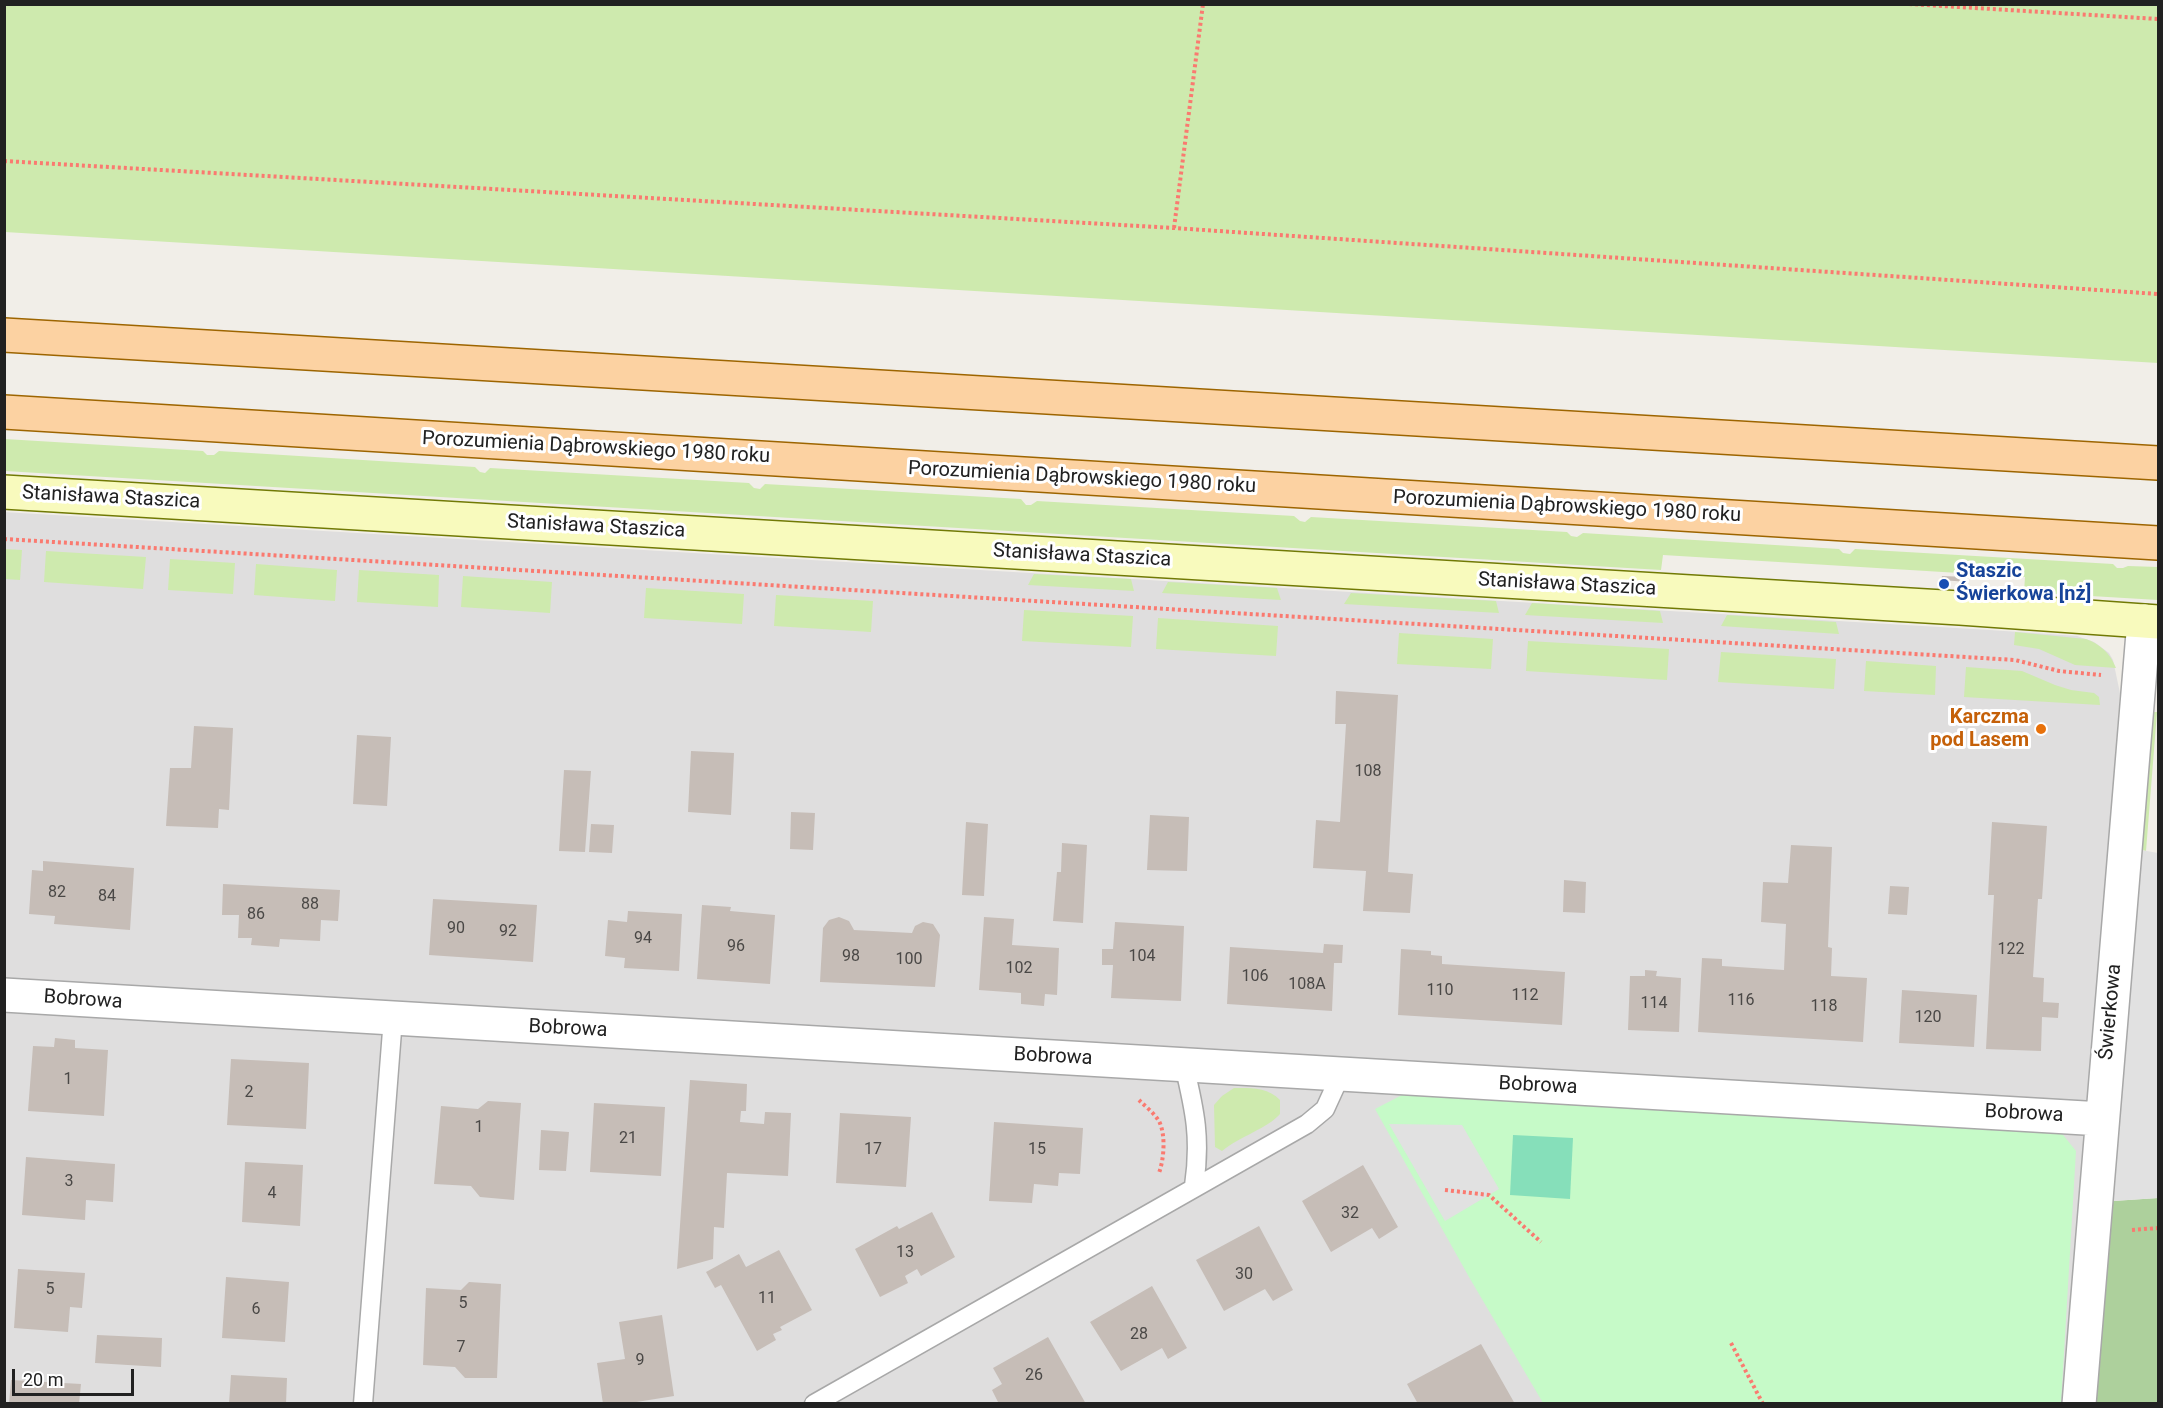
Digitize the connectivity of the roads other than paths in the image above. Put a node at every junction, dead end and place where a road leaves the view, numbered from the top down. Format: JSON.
{"nodes":[{"id":1,"x":4,"y":335,"type":"edge"},
{"id":2,"x":4,"y":412,"type":"edge"},
{"id":3,"x":2158,"y":463,"type":"edge"},
{"id":4,"x":4,"y":492,"type":"edge"},
{"id":5,"x":2158,"y":543,"type":"edge"},
{"id":6,"x":2151,"y":622,"type":"edge"},
{"id":7,"x":4,"y":995,"type":"edge"},
{"id":8,"x":393,"y":1018,"type":"junction"},
{"id":9,"x":1184,"y":1065,"type":"junction"},
{"id":10,"x":1341,"y":1074,"type":"junction"},
{"id":11,"x":2102,"y":1119,"type":"junction"},
{"id":12,"x":1194,"y":1186,"type":"junction"},
{"id":13,"x":363,"y":1404,"type":"edge"},
{"id":14,"x":814,"y":1404,"type":"edge"},
{"id":15,"x":2079,"y":1404,"type":"edge"}],
"edges":[{"from":1,"to":3,"type":"main road"},
{"from":2,"to":5,"type":"main road","name":"Porozumienia Dąbrowskiego 1980 roku"},
{"from":4,"to":6,"type":"street","name":"Stanisława Staszica"},
{"from":6,"to":11,"type":"street","name":"Świerkowa"},
{"from":7,"to":8,"type":"street","name":"Bobrowa"},
{"from":8,"to":9,"type":"street","name":"Bobrowa"},
{"from":8,"to":13,"type":"lane"},
{"from":9,"to":10,"type":"street","name":"Bobrowa"},
{"from":9,"to":12,"type":"lane"},
{"from":10,"to":11,"type":"street","name":"Bobrowa"},
{"from":10,"to":12,"type":"lane"},
{"from":11,"to":15,"type":"street","name":"Świerkowa"},
{"from":12,"to":14,"type":"lane"}]}
